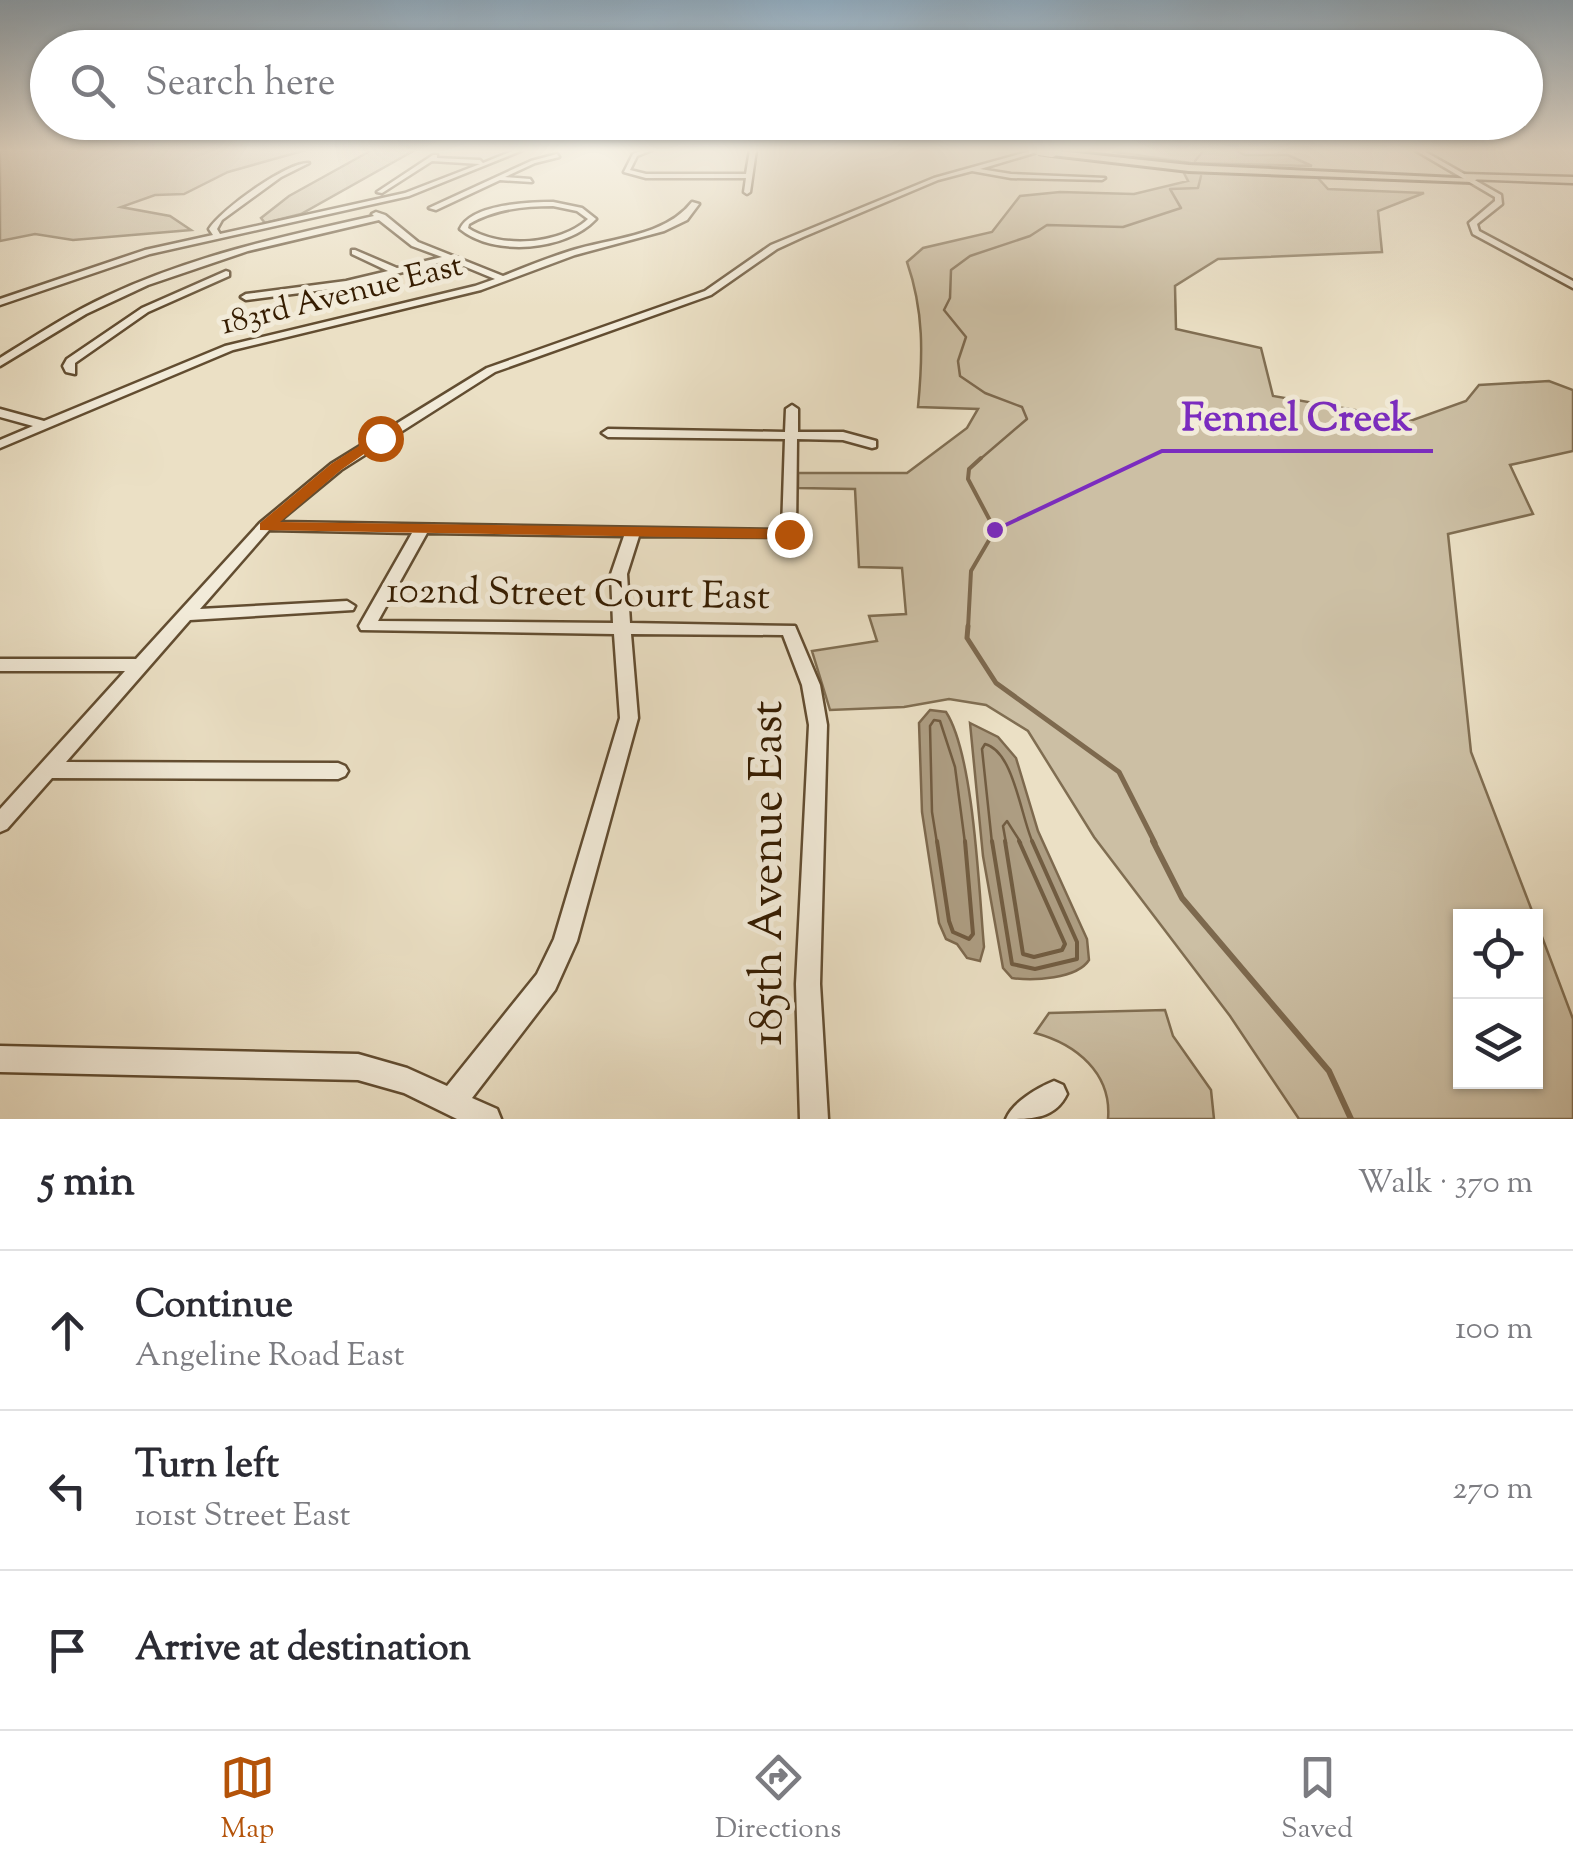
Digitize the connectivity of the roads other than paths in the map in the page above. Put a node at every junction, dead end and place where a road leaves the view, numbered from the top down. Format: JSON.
{"nodes":[{"id":1,"x":242,"y":202,"type":"edge"},
{"id":2,"x":381,"y":202,"type":"edge"},
{"id":3,"x":446,"y":202,"type":"edge"},
{"id":4,"x":883,"y":202,"type":"edge"},
{"id":5,"x":1495,"y":202,"type":"edge"},
{"id":6,"x":695,"y":204,"type":"dead end"},
{"id":7,"x":359,"y":208,"type":"junction"},
{"id":8,"x":433,"y":208,"type":"dead end"},
{"id":9,"x":382,"y":217,"type":"junction"},
{"id":10,"x":566,"y":236,"type":"junction"},
{"id":11,"x":218,"y":237,"type":"junction"},
{"id":12,"x":592,"y":247,"type":"junction"},
{"id":13,"x":356,"y":252,"type":"dead end"},
{"id":14,"x":449,"y":258,"type":"junction"},
{"id":15,"x":192,"y":265,"type":"junction"},
{"id":16,"x":398,"y":272,"type":"junction"},
{"id":17,"x":504,"y":279,"type":"junction"},
{"id":18,"x":1573,"y":285,"type":"edge"},
{"id":19,"x":246,"y":297,"type":"dead end"},
{"id":20,"x":0,"y":302,"type":"edge"},
{"id":21,"x":0,"y":363,"type":"edge"},
{"id":22,"x":71,"y":372,"type":"dead end"},
{"id":23,"x":792,"y":409,"type":"dead end"},
{"id":24,"x":0,"y":413,"type":"edge"},
{"id":25,"x":44,"y":426,"type":"junction"},
{"id":26,"x":608,"y":433,"type":"dead end"},
{"id":27,"x":792,"y":435,"type":"junction"},
{"id":28,"x":0,"y":444,"type":"edge"},
{"id":29,"x":872,"y":444,"type":"dead end"},
{"id":30,"x":265,"y":526,"type":"junction"},
{"id":31,"x":421,"y":530,"type":"junction"},
{"id":32,"x":633,"y":532,"type":"junction"},
{"id":33,"x":347,"y":606,"type":"dead end"},
{"id":34,"x":185,"y":615,"type":"junction"},
{"id":35,"x":624,"y":630,"type":"junction"},
{"id":36,"x":789,"y":630,"type":"joint"},
{"id":37,"x":142,"y":665,"type":"junction"},
{"id":38,"x":0,"y":666,"type":"edge"},
{"id":39,"x":47,"y":770,"type":"junction"},
{"id":40,"x":338,"y":771,"type":"dead end"},
{"id":41,"x":0,"y":823,"type":"edge"},
{"id":42,"x":0,"y":1059,"type":"edge"},
{"id":43,"x":1054,"y":1094,"type":"dead end"},
{"id":44,"x":452,"y":1102,"type":"junction"},
{"id":45,"x":488,"y":1119,"type":"edge"},
{"id":46,"x":814,"y":1119,"type":"edge"},
{"id":47,"x":1020,"y":1119,"type":"edge"}],
"edges":[{"from":1,"to":11,"type":"street"},
{"from":2,"to":7,"type":"street"},
{"from":3,"to":8,"type":"street"},
{"from":4,"to":30,"type":"street"},
{"from":5,"to":18,"type":"street"},
{"from":6,"to":12,"type":"street","name":"183rd Avenue East"},
{"from":7,"to":9,"type":"street"},
{"from":7,"to":11,"type":"street"},
{"from":9,"to":14,"type":"street"},
{"from":9,"to":15,"type":"street"},
{"from":10,"to":10,"type":"street"},
{"from":10,"to":12,"type":"street"},
{"from":11,"to":20,"type":"street"},
{"from":12,"to":17,"type":"street","name":"183rd Avenue East"},
{"from":13,"to":16,"type":"street"},
{"from":14,"to":16,"type":"street"},
{"from":14,"to":17,"type":"street"},
{"from":15,"to":21,"type":"street"},
{"from":15,"to":22,"type":"street"},
{"from":16,"to":19,"type":"street"},
{"from":17,"to":25,"type":"street","name":"183rd Avenue East"},
{"from":23,"to":27,"type":"street"},
{"from":24,"to":25,"type":"street"},
{"from":25,"to":28,"type":"street","name":"183rd Avenue East"},
{"from":26,"to":27,"type":"street"},
{"from":27,"to":29,"type":"street"},
{"from":27,"to":32,"type":"street"},
{"from":30,"to":31,"type":"street"},
{"from":30,"to":34,"type":"street"},
{"from":31,"to":32,"type":"street"},
{"from":31,"to":35,"type":"street","name":"102nd Street Court East"},
{"from":32,"to":35,"type":"street"},
{"from":33,"to":34,"type":"street","name":"102nd Street Court East"},
{"from":34,"to":37,"type":"street"},
{"from":35,"to":36,"type":"street","name":"102nd Street Court East"},
{"from":35,"to":44,"type":"street"},
{"from":36,"to":46,"type":"street","name":"185th Avenue East"},
{"from":37,"to":38,"type":"street"},
{"from":37,"to":39,"type":"street"},
{"from":39,"to":40,"type":"street"},
{"from":39,"to":41,"type":"street"},
{"from":42,"to":44,"type":"street"},
{"from":43,"to":47,"type":"street"},
{"from":44,"to":45,"type":"street"}]}
